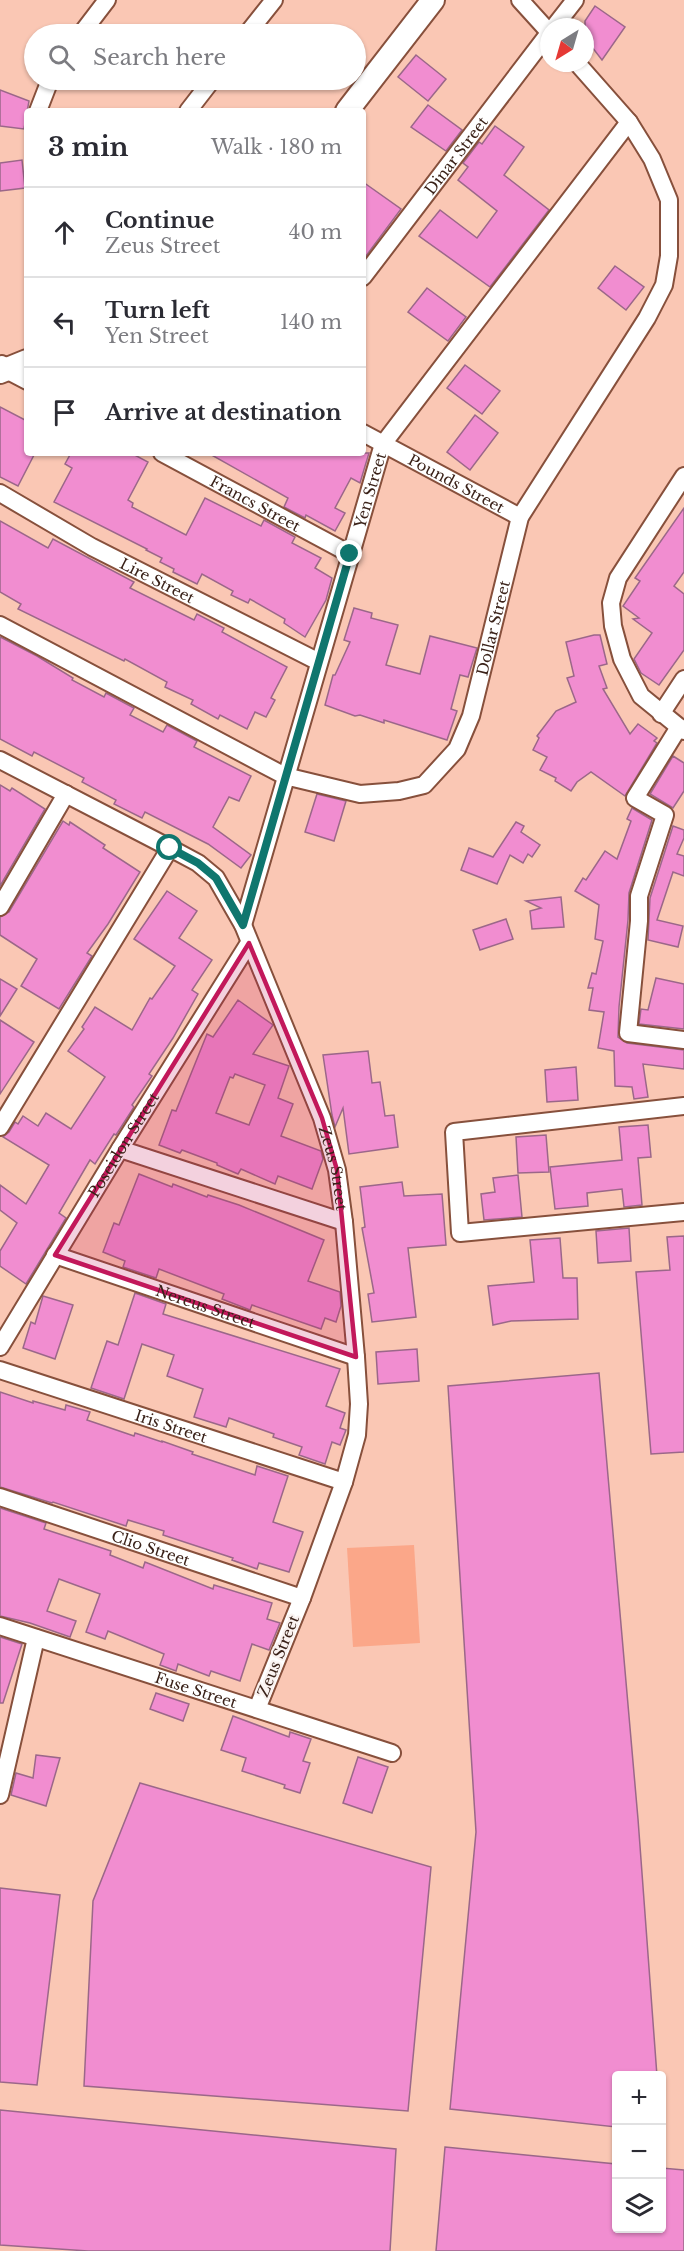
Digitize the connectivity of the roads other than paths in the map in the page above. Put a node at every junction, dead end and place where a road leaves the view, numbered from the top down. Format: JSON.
{"nodes":[{"id":1,"x":107,"y":0,"type":"edge"},
{"id":2,"x":274,"y":0,"type":"edge"},
{"id":3,"x":433,"y":0,"type":"edge"},
{"id":4,"x":520,"y":0,"type":"edge"},
{"id":5,"x":575,"y":0,"type":"edge"},
{"id":6,"x":561,"y":18,"type":"edge"},
{"id":7,"x":540,"y":23,"type":"edge"},
{"id":8,"x":89,"y":24,"type":"edge"},
{"id":9,"x":255,"y":24,"type":"edge"},
{"id":10,"x":540,"y":45,"type":"edge"},
{"id":11,"x":585,"y":72,"type":"edge"},
{"id":12,"x":366,"y":86,"type":"edge"},
{"id":13,"x":46,"y":90,"type":"edge"},
{"id":14,"x":204,"y":90,"type":"edge"},
{"id":15,"x":363,"y":90,"type":"edge"},
{"id":16,"x":39,"y":108,"type":"edge"},
{"id":17,"x":190,"y":108,"type":"edge"},
{"id":18,"x":349,"y":108,"type":"edge"},
{"id":19,"x":629,"y":122,"type":"junction"},
{"id":20,"x":669,"y":200,"type":"junction"},
{"id":21,"x":684,"y":209,"type":"edge"},
{"id":22,"x":366,"y":273,"type":"edge"},
{"id":23,"x":24,"y":362,"type":"edge"},
{"id":24,"x":2,"y":367,"type":"edge"},
{"id":25,"x":24,"y":379,"type":"edge"},
{"id":26,"x":366,"y":435,"type":"edge"},
{"id":27,"x":383,"y":444,"type":"junction"},
{"id":28,"x":168,"y":456,"type":"edge"},
{"id":29,"x":684,"y":476,"type":"edge"},
{"id":30,"x":0,"y":493,"type":"edge"},
{"id":31,"x":520,"y":517,"type":"junction"},
{"id":32,"x":350,"y":554,"type":"junction"},
{"id":33,"x":0,"y":625,"type":"edge"},
{"id":34,"x":319,"y":662,"type":"junction"},
{"id":35,"x":684,"y":679,"type":"edge"},
{"id":36,"x":661,"y":714,"type":"junction"},
{"id":37,"x":681,"y":729,"type":"edge"},
{"id":38,"x":0,"y":760,"type":"edge"},
{"id":39,"x":285,"y":776,"type":"junction"},
{"id":40,"x":66,"y":794,"type":"junction"},
{"id":41,"x":170,"y":848,"type":"junction"},
{"id":42,"x":0,"y":907,"type":"edge"},
{"id":43,"x":243,"y":925,"type":"junction"},
{"id":44,"x":249,"y":943,"type":"junction"},
{"id":45,"x":684,"y":1040,"type":"edge"},
{"id":46,"x":684,"y":1106,"type":"edge"},
{"id":47,"x":0,"y":1127,"type":"edge"},
{"id":48,"x":120,"y":1149,"type":"junction"},
{"id":49,"x":684,"y":1212,"type":"edge"},
{"id":50,"x":344,"y":1222,"type":"junction"},
{"id":51,"x":55,"y":1255,"type":"junction"},
{"id":52,"x":0,"y":1347,"type":"edge"},
{"id":53,"x":356,"y":1357,"type":"junction"},
{"id":54,"x":0,"y":1370,"type":"edge"},
{"id":55,"x":344,"y":1482,"type":"junction"},
{"id":56,"x":0,"y":1497,"type":"edge"},
{"id":57,"x":302,"y":1598,"type":"junction"},
{"id":58,"x":0,"y":1626,"type":"edge"},
{"id":59,"x":36,"y":1638,"type":"junction"},
{"id":60,"x":257,"y":1709,"type":"junction"},
{"id":61,"x":392,"y":1753,"type":"dead end"},
{"id":62,"x":0,"y":1795,"type":"edge"}],
"edges":[{"from":1,"to":8,"type":"street"},
{"from":2,"to":9,"type":"street"},
{"from":3,"to":12,"type":"street"},
{"from":4,"to":7,"type":"street"},
{"from":5,"to":6,"type":"street"},
{"from":10,"to":22,"type":"street","name":"Dinar Street"},
{"from":11,"to":19,"type":"street","name":"Dollar Street"},
{"from":13,"to":16,"type":"street"},
{"from":14,"to":17,"type":"street"},
{"from":15,"to":18,"type":"street"},
{"from":19,"to":20,"type":"street","name":"Dollar Street"},
{"from":19,"to":27,"type":"street","name":"Yen Street"},
{"from":20,"to":21,"type":"street"},
{"from":20,"to":31,"type":"street","name":"Dollar Street"},
{"from":23,"to":24,"type":"street"},
{"from":24,"to":25,"type":"street"},
{"from":26,"to":27,"type":"street","name":"Pounds Street"},
{"from":27,"to":31,"type":"street","name":"Pounds Street"},
{"from":27,"to":32,"type":"street","name":"Yen Street"},
{"from":28,"to":32,"type":"street","name":"Francs Street"},
{"from":29,"to":36,"type":"street"},
{"from":30,"to":34,"type":"street","name":"Lire Street"},
{"from":31,"to":39,"type":"street","name":"Dollar Street"},
{"from":32,"to":34,"type":"street","name":"Yen Street"},
{"from":33,"to":39,"type":"street","name":"Dollar Street"},
{"from":34,"to":39,"type":"street","name":"Yen Street"},
{"from":35,"to":36,"type":"street"},
{"from":36,"to":37,"type":"street"},
{"from":37,"to":45,"type":"street"},
{"from":38,"to":40,"type":"street","name":"Zeus Street"},
{"from":39,"to":43,"type":"street","name":"Yen Street"},
{"from":40,"to":41,"type":"street","name":"Zeus Street"},
{"from":40,"to":42,"type":"street"},
{"from":41,"to":43,"type":"street","name":"Zeus Street"},
{"from":41,"to":47,"type":"street"},
{"from":43,"to":44,"type":"street","name":"Zeus Street"},
{"from":44,"to":48,"type":"street","name":"Poseidon Street"},
{"from":44,"to":50,"type":"street","name":"Zeus Street"},
{"from":46,"to":49,"type":"street"},
{"from":48,"to":50,"type":"street"},
{"from":48,"to":51,"type":"street","name":"Poseidon Street"},
{"from":50,"to":53,"type":"street","name":"Zeus Street"},
{"from":51,"to":52,"type":"street","name":"Poseidon Street"},
{"from":51,"to":53,"type":"street","name":"Nereus Street"},
{"from":53,"to":55,"type":"street","name":"Zeus Street"},
{"from":54,"to":55,"type":"street","name":"Iris Street"},
{"from":55,"to":57,"type":"street","name":"Zeus Street"},
{"from":56,"to":57,"type":"street","name":"Clio Street"},
{"from":57,"to":60,"type":"street","name":"Zeus Street"},
{"from":58,"to":59,"type":"street","name":"Fuse Street"},
{"from":59,"to":60,"type":"street","name":"Fuse Street"},
{"from":59,"to":62,"type":"street"},
{"from":60,"to":61,"type":"street","name":"Fuse Street"}]}
